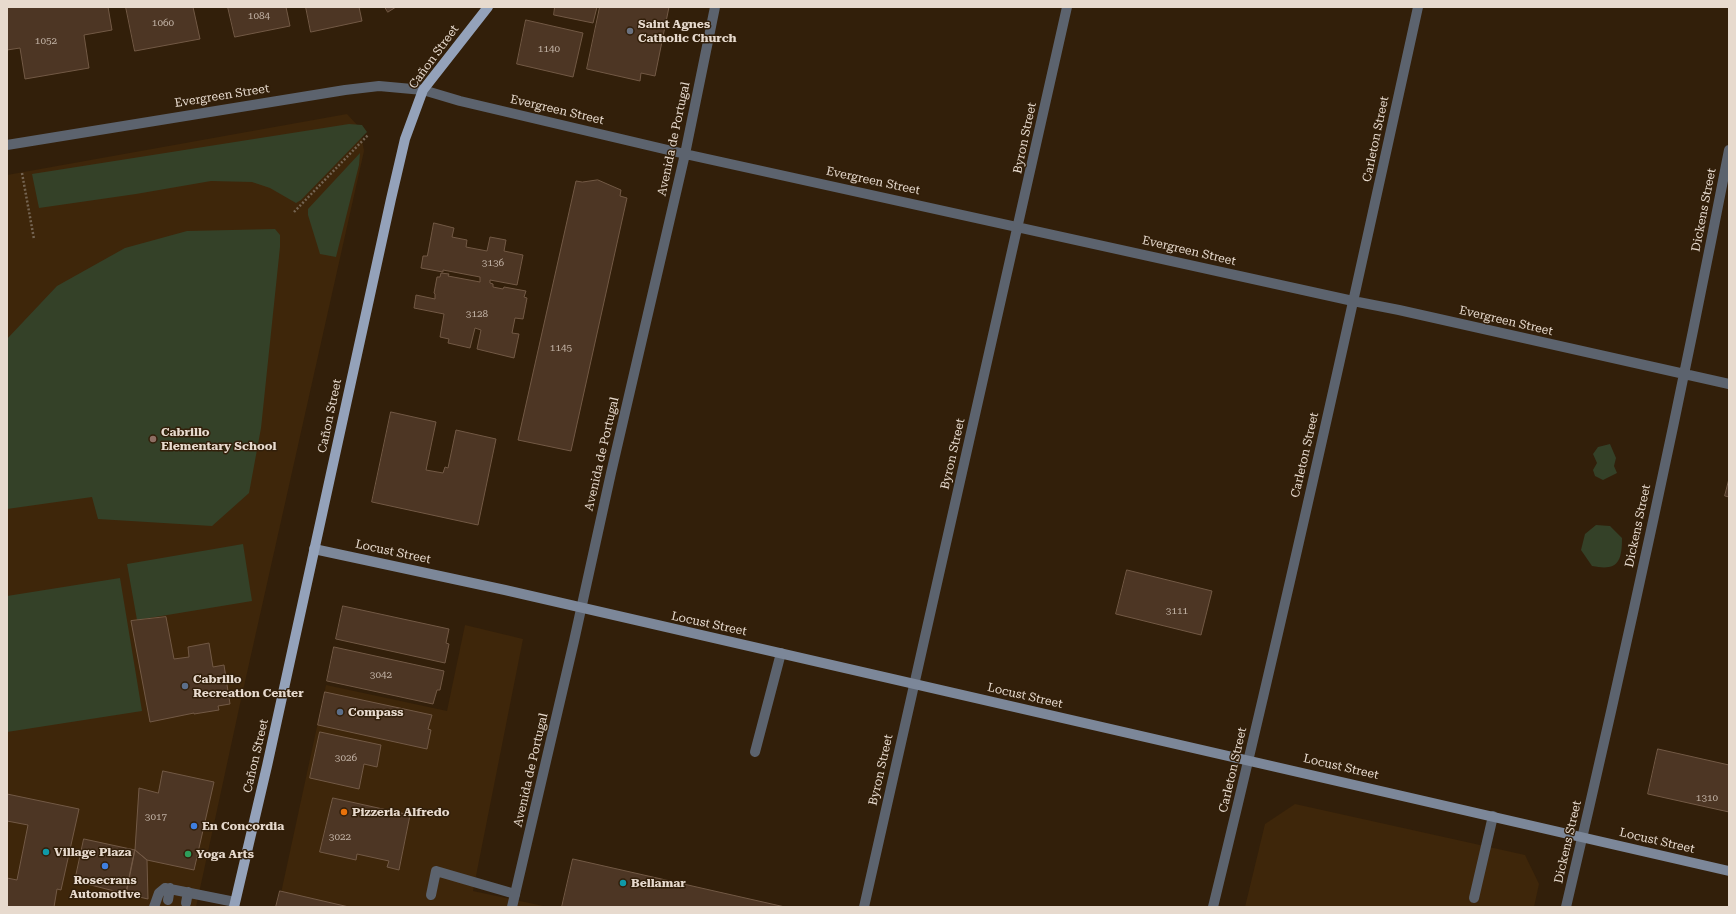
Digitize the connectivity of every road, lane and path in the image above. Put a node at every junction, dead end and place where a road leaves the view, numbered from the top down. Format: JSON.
{"nodes":[{"id":1,"x":488,"y":7,"type":"edge"},
{"id":2,"x":715,"y":7,"type":"edge"},
{"id":3,"x":1067,"y":7,"type":"edge"},
{"id":4,"x":1418,"y":7,"type":"edge"},
{"id":5,"x":423,"y":90,"type":"junction"},
{"id":6,"x":368,"y":135,"type":"dead end"},
{"id":7,"x":7,"y":145,"type":"edge"},
{"id":8,"x":1729,"y":150,"type":"edge"},
{"id":9,"x":685,"y":154,"type":"junction"},
{"id":10,"x":22,"y":172,"type":"dead end"},
{"id":11,"x":294,"y":212,"type":"dead end"},
{"id":12,"x":1018,"y":226,"type":"junction"},
{"id":13,"x":34,"y":239,"type":"dead end"},
{"id":14,"x":1353,"y":301,"type":"junction"},
{"id":15,"x":1685,"y":374,"type":"junction"},
{"id":16,"x":1729,"y":384,"type":"edge"},
{"id":17,"x":314,"y":549,"type":"junction"},
{"id":18,"x":581,"y":608,"type":"junction"},
{"id":19,"x":781,"y":653,"type":"junction"},
{"id":20,"x":913,"y":684,"type":"junction"},
{"id":21,"x":755,"y":752,"type":"dead end"},
{"id":22,"x":1249,"y":760,"type":"junction"},
{"id":23,"x":1493,"y":816,"type":"junction"},
{"id":24,"x":1582,"y":837,"type":"junction"},
{"id":25,"x":1729,"y":871,"type":"edge"},
{"id":26,"x":170,"y":888,"type":"junction"},
{"id":27,"x":188,"y":892,"type":"junction"},
{"id":28,"x":515,"y":894,"type":"junction"},
{"id":29,"x":431,"y":895,"type":"dead end"},
{"id":30,"x":1474,"y":898,"type":"dead end"},
{"id":31,"x":168,"y":900,"type":"dead end"},
{"id":32,"x":186,"y":903,"type":"dead end"},
{"id":33,"x":235,"y":905,"type":"edge"},
{"id":34,"x":154,"y":907,"type":"edge"},
{"id":35,"x":512,"y":907,"type":"edge"},
{"id":36,"x":864,"y":907,"type":"edge"},
{"id":37,"x":1212,"y":907,"type":"edge"},
{"id":38,"x":1566,"y":907,"type":"edge"}],
"edges":[{"from":1,"to":5,"type":"main road","name":"Cañon Street"},
{"from":2,"to":9,"type":"street","name":"Avenida de Portugal"},
{"from":3,"to":12,"type":"street","name":"Byron Street"},
{"from":4,"to":14,"type":"street","name":"Carleton Street"},
{"from":5,"to":7,"type":"street","name":"Evergreen Street"},
{"from":5,"to":9,"type":"street","name":"Evergreen Street"},
{"from":5,"to":17,"type":"main road","name":"Cañon Street"},
{"from":6,"to":11,"type":"path"},
{"from":8,"to":15,"type":"street","name":"Dickens Street"},
{"from":9,"to":12,"type":"street","name":"Evergreen Street"},
{"from":9,"to":18,"type":"street","name":"Avenida de Portugal"},
{"from":10,"to":13,"type":"path"},
{"from":12,"to":14,"type":"street","name":"Evergreen Street"},
{"from":12,"to":20,"type":"street","name":"Byron Street"},
{"from":14,"to":15,"type":"street","name":"Evergreen Street"},
{"from":14,"to":22,"type":"street","name":"Carleton Street"},
{"from":15,"to":16,"type":"street","name":"Evergreen Street"},
{"from":15,"to":24,"type":"street","name":"Dickens Street"},
{"from":17,"to":18,"type":"street","name":"Locust Street"},
{"from":17,"to":33,"type":"main road","name":"Cañon Street"},
{"from":18,"to":19,"type":"street","name":"Locust Street"},
{"from":18,"to":28,"type":"street","name":"Avenida de Portugal"},
{"from":19,"to":20,"type":"street","name":"Locust Street"},
{"from":19,"to":21,"type":"street"},
{"from":20,"to":22,"type":"street","name":"Locust Street"},
{"from":20,"to":36,"type":"street","name":"Byron Street"},
{"from":22,"to":23,"type":"street","name":"Locust Street"},
{"from":22,"to":37,"type":"street","name":"Carleton Street"},
{"from":23,"to":24,"type":"street","name":"Locust Street"},
{"from":23,"to":30,"type":"street"},
{"from":24,"to":25,"type":"street","name":"Locust Street"},
{"from":24,"to":38,"type":"street","name":"Dickens Street"},
{"from":26,"to":27,"type":"street"},
{"from":26,"to":31,"type":"street"},
{"from":26,"to":34,"type":"street"},
{"from":27,"to":32,"type":"street"},
{"from":27,"to":33,"type":"street"},
{"from":28,"to":29,"type":"street"},
{"from":28,"to":35,"type":"street","name":"Avenida de Portugal"}]}
